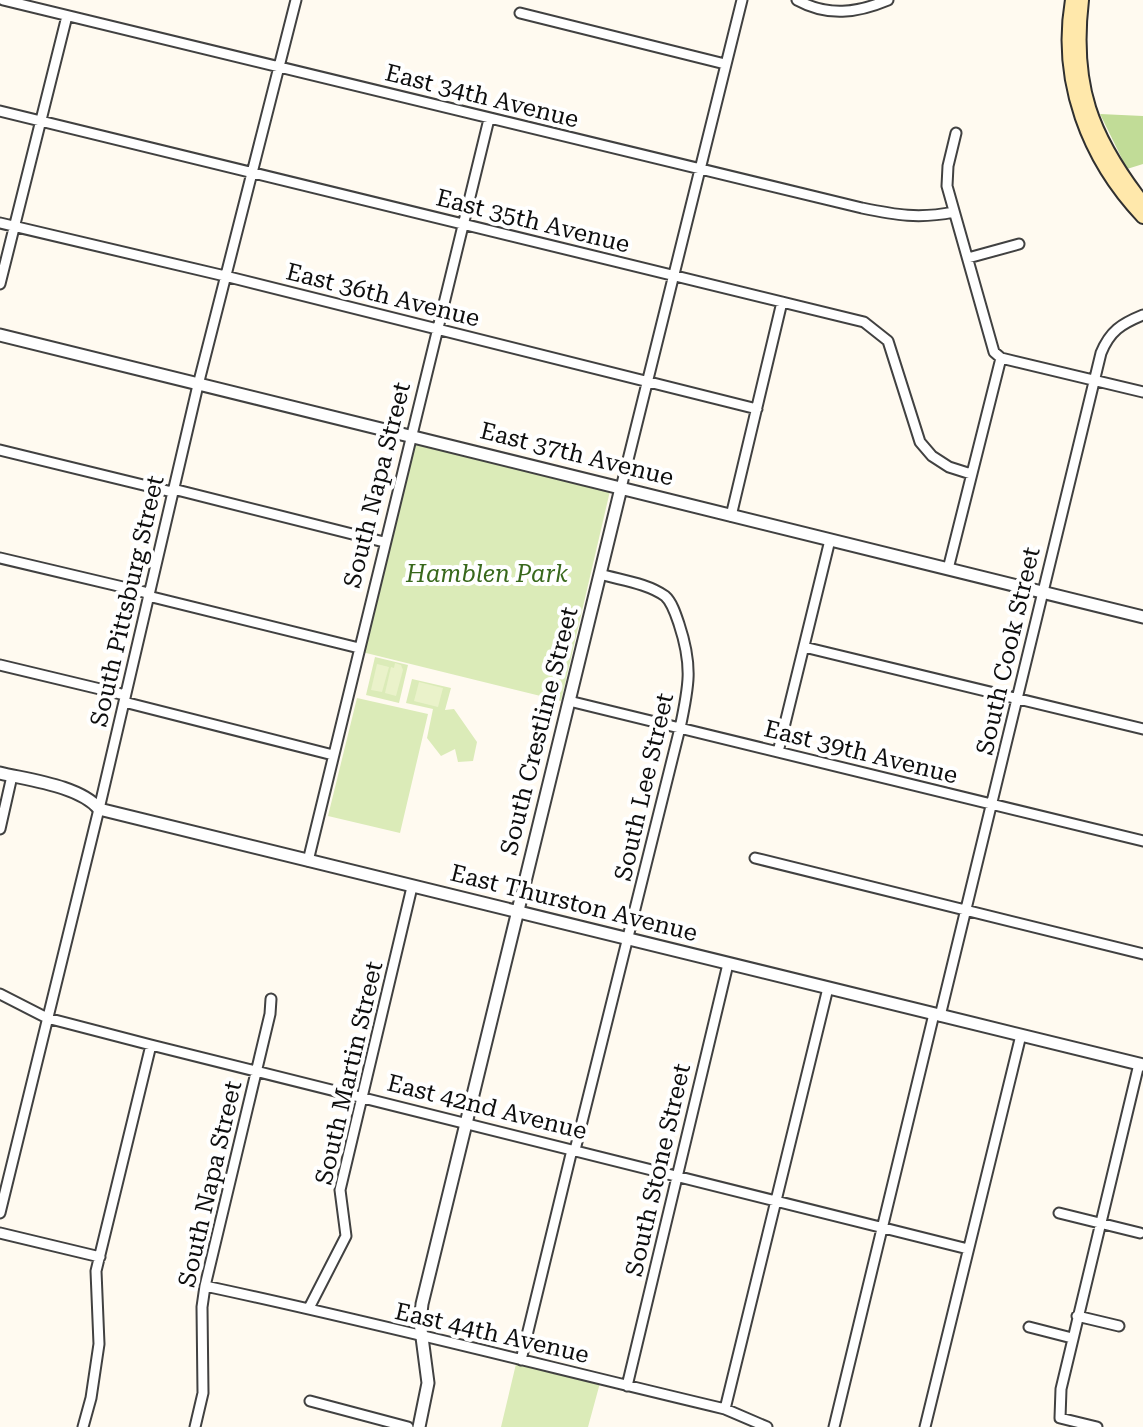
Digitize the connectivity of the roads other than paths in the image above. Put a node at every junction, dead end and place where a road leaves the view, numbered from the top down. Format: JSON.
{"nodes":[{"id":1,"x":3,"y":0,"type":"edge"},
{"id":2,"x":296,"y":0,"type":"edge"},
{"id":3,"x":742,"y":0,"type":"edge"},
{"id":4,"x":797,"y":0,"type":"edge"},
{"id":5,"x":888,"y":0,"type":"edge"},
{"id":6,"x":1072,"y":0,"type":"edge"},
{"id":7,"x":1082,"y":0,"type":"edge"},
{"id":8,"x":520,"y":13,"type":"dead end"},
{"id":9,"x":67,"y":16,"type":"junction"},
{"id":10,"x":725,"y":64,"type":"junction"},
{"id":11,"x":280,"y":68,"type":"junction"},
{"id":12,"x":0,"y":111,"type":"edge"},
{"id":13,"x":489,"y":119,"type":"junction"},
{"id":14,"x":42,"y":121,"type":"junction"},
{"id":15,"x":956,"y":133,"type":"dead end"},
{"id":16,"x":700,"y":168,"type":"junction"},
{"id":17,"x":252,"y":172,"type":"junction"},
{"id":18,"x":1143,"y":203,"type":"edge"},
{"id":19,"x":954,"y":212,"type":"junction"},
{"id":20,"x":1143,"y":217,"type":"edge"},
{"id":21,"x":0,"y":223,"type":"edge"},
{"id":22,"x":463,"y":225,"type":"junction"},
{"id":23,"x":15,"y":227,"type":"junction"},
{"id":24,"x":1019,"y":244,"type":"dead end"},
{"id":25,"x":968,"y":258,"type":"junction"},
{"id":26,"x":225,"y":276,"type":"junction"},
{"id":27,"x":673,"y":276,"type":"junction"},
{"id":28,"x":0,"y":284,"type":"edge"},
{"id":29,"x":782,"y":302,"type":"junction"},
{"id":30,"x":1143,"y":315,"type":"edge"},
{"id":31,"x":436,"y":329,"type":"junction"},
{"id":32,"x":0,"y":335,"type":"edge"},
{"id":33,"x":1001,"y":358,"type":"junction"},
{"id":34,"x":1094,"y":379,"type":"junction"},
{"id":35,"x":647,"y":382,"type":"junction"},
{"id":36,"x":198,"y":385,"type":"junction"},
{"id":37,"x":1143,"y":392,"type":"edge"},
{"id":38,"x":757,"y":409,"type":"junction"},
{"id":39,"x":409,"y":436,"type":"junction"},
{"id":40,"x":0,"y":450,"type":"edge"},
{"id":41,"x":971,"y":474,"type":"junction"},
{"id":42,"x":621,"y":488,"type":"junction"},
{"id":43,"x":173,"y":491,"type":"junction"},
{"id":44,"x":731,"y":516,"type":"junction"},
{"id":45,"x":830,"y":540,"type":"junction"},
{"id":46,"x":384,"y":542,"type":"junction"},
{"id":47,"x":0,"y":558,"type":"edge"},
{"id":48,"x":948,"y":569,"type":"junction"},
{"id":49,"x":600,"y":574,"type":"junction"},
{"id":50,"x":1042,"y":592,"type":"junction"},
{"id":51,"x":148,"y":595,"type":"junction"},
{"id":52,"x":1143,"y":617,"type":"edge"},
{"id":53,"x":804,"y":647,"type":"junction"},
{"id":54,"x":359,"y":648,"type":"junction"},
{"id":55,"x":0,"y":665,"type":"edge"},
{"id":56,"x":1016,"y":697,"type":"junction"},
{"id":57,"x":124,"y":699,"type":"junction"},
{"id":58,"x":569,"y":701,"type":"junction"},
{"id":59,"x":680,"y":728,"type":"junction"},
{"id":60,"x":1143,"y":729,"type":"edge"},
{"id":61,"x":778,"y":752,"type":"junction"},
{"id":62,"x":333,"y":755,"type":"junction"},
{"id":63,"x":6,"y":774,"type":"edge"},
{"id":64,"x":991,"y":805,"type":"junction"},
{"id":65,"x":99,"y":809,"type":"junction"},
{"id":66,"x":0,"y":829,"type":"edge"},
{"id":67,"x":1143,"y":841,"type":"edge"},
{"id":68,"x":755,"y":858,"type":"dead end"},
{"id":69,"x":308,"y":861,"type":"junction"},
{"id":70,"x":412,"y":887,"type":"junction"},
{"id":71,"x":964,"y":911,"type":"junction"},
{"id":72,"x":518,"y":912,"type":"junction"},
{"id":73,"x":628,"y":939,"type":"junction"},
{"id":74,"x":1143,"y":954,"type":"edge"},
{"id":75,"x":728,"y":964,"type":"junction"},
{"id":76,"x":828,"y":988,"type":"junction"},
{"id":77,"x":0,"y":994,"type":"edge"},
{"id":78,"x":271,"y":999,"type":"dead end"},
{"id":79,"x":937,"y":1015,"type":"junction"},
{"id":80,"x":47,"y":1018,"type":"junction"},
{"id":81,"x":1021,"y":1035,"type":"junction"},
{"id":82,"x":151,"y":1045,"type":"junction"},
{"id":83,"x":1141,"y":1065,"type":"edge"},
{"id":84,"x":257,"y":1071,"type":"junction"},
{"id":85,"x":363,"y":1096,"type":"junction"},
{"id":86,"x":467,"y":1123,"type":"junction"},
{"id":87,"x":574,"y":1150,"type":"junction"},
{"id":88,"x":677,"y":1176,"type":"junction"},
{"id":89,"x":777,"y":1201,"type":"junction"},
{"id":90,"x":0,"y":1213,"type":"edge"},
{"id":91,"x":1059,"y":1213,"type":"dead end"},
{"id":92,"x":1099,"y":1222,"type":"junction"},
{"id":93,"x":882,"y":1228,"type":"junction"},
{"id":94,"x":0,"y":1233,"type":"edge"},
{"id":95,"x":1140,"y":1233,"type":"dead end"},
{"id":96,"x":968,"y":1249,"type":"junction"},
{"id":97,"x":100,"y":1257,"type":"junction"},
{"id":98,"x":205,"y":1286,"type":"junction"},
{"id":99,"x":309,"y":1308,"type":"junction"},
{"id":100,"x":1077,"y":1316,"type":"junction"},
{"id":101,"x":1119,"y":1326,"type":"dead end"},
{"id":102,"x":1029,"y":1327,"type":"dead end"},
{"id":103,"x":421,"y":1338,"type":"junction"},
{"id":104,"x":1072,"y":1338,"type":"junction"},
{"id":105,"x":521,"y":1360,"type":"junction"},
{"id":106,"x":627,"y":1386,"type":"junction"},
{"id":107,"x":310,"y":1401,"type":"dead end"},
{"id":108,"x":725,"y":1409,"type":"junction"},
{"id":109,"x":1059,"y":1422,"type":"edge"},
{"id":110,"x":746,"y":1423,"type":"edge"},
{"id":111,"x":83,"y":1427,"type":"edge"},
{"id":112,"x":195,"y":1427,"type":"edge"},
{"id":113,"x":408,"y":1427,"type":"edge"},
{"id":114,"x":419,"y":1427,"type":"edge"},
{"id":115,"x":767,"y":1427,"type":"edge"},
{"id":116,"x":834,"y":1427,"type":"edge"},
{"id":117,"x":925,"y":1427,"type":"edge"},
{"id":118,"x":1097,"y":1427,"type":"edge"}],
"edges":[{"from":1,"to":9,"type":"street","name":"East 34th Avenue"},
{"from":2,"to":11,"type":"street","name":"South Pittsburg Street"},
{"from":3,"to":10,"type":"street","name":"South Crestline Street"},
{"from":4,"to":5,"type":"street"},
{"from":6,"to":20,"type":"main road"},
{"from":7,"to":18,"type":"main road"},
{"from":8,"to":10,"type":"street"},
{"from":9,"to":11,"type":"street","name":"East 34th Avenue"},
{"from":9,"to":14,"type":"street"},
{"from":10,"to":16,"type":"street","name":"South Crestline Street"},
{"from":11,"to":13,"type":"street","name":"East 34th Avenue"},
{"from":11,"to":17,"type":"street","name":"South Pittsburg Street"},
{"from":12,"to":14,"type":"street","name":"East 35th Avenue"},
{"from":13,"to":16,"type":"street","name":"East 34th Avenue"},
{"from":13,"to":22,"type":"street","name":"South Napa Street"},
{"from":14,"to":17,"type":"street","name":"East 35th Avenue"},
{"from":14,"to":23,"type":"street"},
{"from":15,"to":19,"type":"street"},
{"from":16,"to":19,"type":"street","name":"East 34th Avenue"},
{"from":16,"to":27,"type":"street","name":"South Crestline Street"},
{"from":17,"to":22,"type":"street","name":"East 35th Avenue"},
{"from":17,"to":26,"type":"street","name":"South Pittsburg Street"},
{"from":19,"to":25,"type":"street"},
{"from":21,"to":23,"type":"street","name":"East 36th Avenue"},
{"from":22,"to":27,"type":"street","name":"East 35th Avenue"},
{"from":22,"to":31,"type":"street","name":"South Napa Street"},
{"from":23,"to":26,"type":"street","name":"East 36th Avenue"},
{"from":23,"to":28,"type":"street"},
{"from":24,"to":25,"type":"street"},
{"from":25,"to":33,"type":"street"},
{"from":26,"to":31,"type":"street","name":"East 36th Avenue"},
{"from":26,"to":36,"type":"street","name":"South Pittsburg Street"},
{"from":27,"to":29,"type":"street","name":"East 35th Avenue"},
{"from":27,"to":35,"type":"street","name":"South Crestline Street"},
{"from":29,"to":38,"type":"street"},
{"from":29,"to":41,"type":"street","name":"East 35th Avenue"},
{"from":30,"to":34,"type":"street","name":"South Cook Street"},
{"from":31,"to":35,"type":"street","name":"East 36th Avenue"},
{"from":31,"to":39,"type":"street","name":"South Napa Street"},
{"from":32,"to":36,"type":"street","name":"East 37th Avenue"},
{"from":33,"to":34,"type":"street"},
{"from":33,"to":41,"type":"street"},
{"from":34,"to":37,"type":"street"},
{"from":34,"to":50,"type":"street","name":"South Cook Street"},
{"from":35,"to":38,"type":"street","name":"East 36th Avenue"},
{"from":35,"to":42,"type":"street","name":"South Crestline Street"},
{"from":36,"to":39,"type":"street","name":"East 37th Avenue"},
{"from":36,"to":43,"type":"street","name":"South Pittsburg Street"},
{"from":38,"to":44,"type":"street"},
{"from":39,"to":42,"type":"street","name":"East 37th Avenue"},
{"from":39,"to":46,"type":"street","name":"South Napa Street"},
{"from":40,"to":43,"type":"street"},
{"from":41,"to":48,"type":"street"},
{"from":42,"to":44,"type":"street","name":"East 37th Avenue"},
{"from":42,"to":49,"type":"street","name":"South Crestline Street"},
{"from":43,"to":46,"type":"street"},
{"from":43,"to":51,"type":"street","name":"South Pittsburg Street"},
{"from":44,"to":45,"type":"street","name":"East 37th Avenue"},
{"from":45,"to":48,"type":"street","name":"East 37th Avenue"},
{"from":45,"to":53,"type":"street"},
{"from":46,"to":54,"type":"street","name":"South Napa Street"},
{"from":47,"to":51,"type":"street"},
{"from":48,"to":50,"type":"street","name":"East 37th Avenue"},
{"from":49,"to":58,"type":"street","name":"South Crestline Street"},
{"from":49,"to":59,"type":"street","name":"South Lee Street"},
{"from":50,"to":52,"type":"street","name":"East 37th Avenue"},
{"from":50,"to":56,"type":"street","name":"South Cook Street"},
{"from":51,"to":54,"type":"street"},
{"from":51,"to":57,"type":"street","name":"South Pittsburg Street"},
{"from":53,"to":56,"type":"street"},
{"from":53,"to":61,"type":"street"},
{"from":54,"to":62,"type":"street","name":"South Napa Street"},
{"from":55,"to":57,"type":"street"},
{"from":56,"to":60,"type":"street"},
{"from":56,"to":64,"type":"street","name":"South Cook Street"},
{"from":57,"to":62,"type":"street"},
{"from":57,"to":65,"type":"street","name":"South Pittsburg Street"},
{"from":58,"to":59,"type":"street","name":"East 39th Avenue"},
{"from":58,"to":72,"type":"street","name":"South Crestline Street"},
{"from":59,"to":61,"type":"street","name":"East 39th Avenue"},
{"from":59,"to":73,"type":"street","name":"South Lee Street"},
{"from":61,"to":64,"type":"street","name":"East 39th Avenue"},
{"from":62,"to":69,"type":"street","name":"South Napa Street"},
{"from":63,"to":65,"type":"street","name":"East Thurston Avenue"},
{"from":63,"to":66,"type":"street"},
{"from":64,"to":67,"type":"street","name":"East 39th Avenue"},
{"from":64,"to":71,"type":"street","name":"South Cook Street"},
{"from":65,"to":69,"type":"street","name":"East Thurston Avenue"},
{"from":65,"to":80,"type":"street","name":"South Pittsburg Street"},
{"from":68,"to":71,"type":"street"},
{"from":69,"to":70,"type":"street","name":"East Thurston Avenue"},
{"from":70,"to":72,"type":"street","name":"East Thurston Avenue"},
{"from":70,"to":85,"type":"street","name":"South Martin Street"},
{"from":71,"to":74,"type":"street"},
{"from":71,"to":79,"type":"street","name":"South Cook Street"},
{"from":72,"to":73,"type":"street","name":"East Thurston Avenue"},
{"from":72,"to":86,"type":"street","name":"South Crestline Street"},
{"from":73,"to":75,"type":"street","name":"East Thurston Avenue"},
{"from":73,"to":87,"type":"street","name":"South Lee Street"},
{"from":75,"to":76,"type":"street","name":"East Thurston Avenue"},
{"from":75,"to":88,"type":"street","name":"South Stone Street"},
{"from":76,"to":79,"type":"street","name":"East Thurston Avenue"},
{"from":76,"to":89,"type":"street"},
{"from":77,"to":80,"type":"street","name":"East 42nd Avenue"},
{"from":78,"to":84,"type":"street","name":"South Napa Street"},
{"from":79,"to":81,"type":"street","name":"East Thurston Avenue"},
{"from":79,"to":93,"type":"street","name":"South Cook Street"},
{"from":80,"to":82,"type":"street","name":"East 42nd Avenue"},
{"from":80,"to":90,"type":"street","name":"South Pittsburg Street"},
{"from":81,"to":83,"type":"street","name":"East Thurston Avenue"},
{"from":81,"to":96,"type":"street"},
{"from":82,"to":84,"type":"street","name":"East 42nd Avenue"},
{"from":82,"to":97,"type":"street"},
{"from":83,"to":92,"type":"street"},
{"from":84,"to":85,"type":"street","name":"East 42nd Avenue"},
{"from":84,"to":98,"type":"street","name":"South Napa Street"},
{"from":85,"to":86,"type":"street","name":"East 42nd Avenue"},
{"from":85,"to":99,"type":"street","name":"South Martin Street"},
{"from":86,"to":87,"type":"street","name":"East 42nd Avenue"},
{"from":86,"to":103,"type":"street","name":"South Crestline Street"},
{"from":87,"to":88,"type":"street","name":"East 42nd Avenue"},
{"from":87,"to":105,"type":"street","name":"South Lee Street"},
{"from":88,"to":89,"type":"street","name":"East 42nd Avenue"},
{"from":88,"to":106,"type":"street","name":"South Stone Street"},
{"from":89,"to":93,"type":"street","name":"East 42nd Avenue"},
{"from":89,"to":108,"type":"street"},
{"from":91,"to":92,"type":"street"},
{"from":92,"to":95,"type":"street"},
{"from":92,"to":100,"type":"street"},
{"from":93,"to":96,"type":"street","name":"East 42nd Avenue"},
{"from":93,"to":116,"type":"street","name":"South Cook Street"},
{"from":94,"to":97,"type":"street"},
{"from":96,"to":117,"type":"street"},
{"from":97,"to":111,"type":"street"},
{"from":98,"to":99,"type":"street","name":"East 44th Avenue"},
{"from":98,"to":112,"type":"street","name":"South Napa Street"},
{"from":99,"to":103,"type":"street","name":"East 44th Avenue"},
{"from":100,"to":101,"type":"street"},
{"from":100,"to":104,"type":"street"},
{"from":102,"to":104,"type":"street"},
{"from":103,"to":105,"type":"street","name":"East 44th Avenue"},
{"from":103,"to":114,"type":"street","name":"South Crestline Street"},
{"from":104,"to":109,"type":"street"},
{"from":105,"to":106,"type":"street","name":"East 44th Avenue"},
{"from":106,"to":108,"type":"street","name":"East 44th Avenue"},
{"from":107,"to":113,"type":"street"},
{"from":108,"to":110,"type":"street","name":"East 44th Avenue"},
{"from":109,"to":118,"type":"street"},
{"from":110,"to":115,"type":"street","name":"East 44th Avenue"}]}
